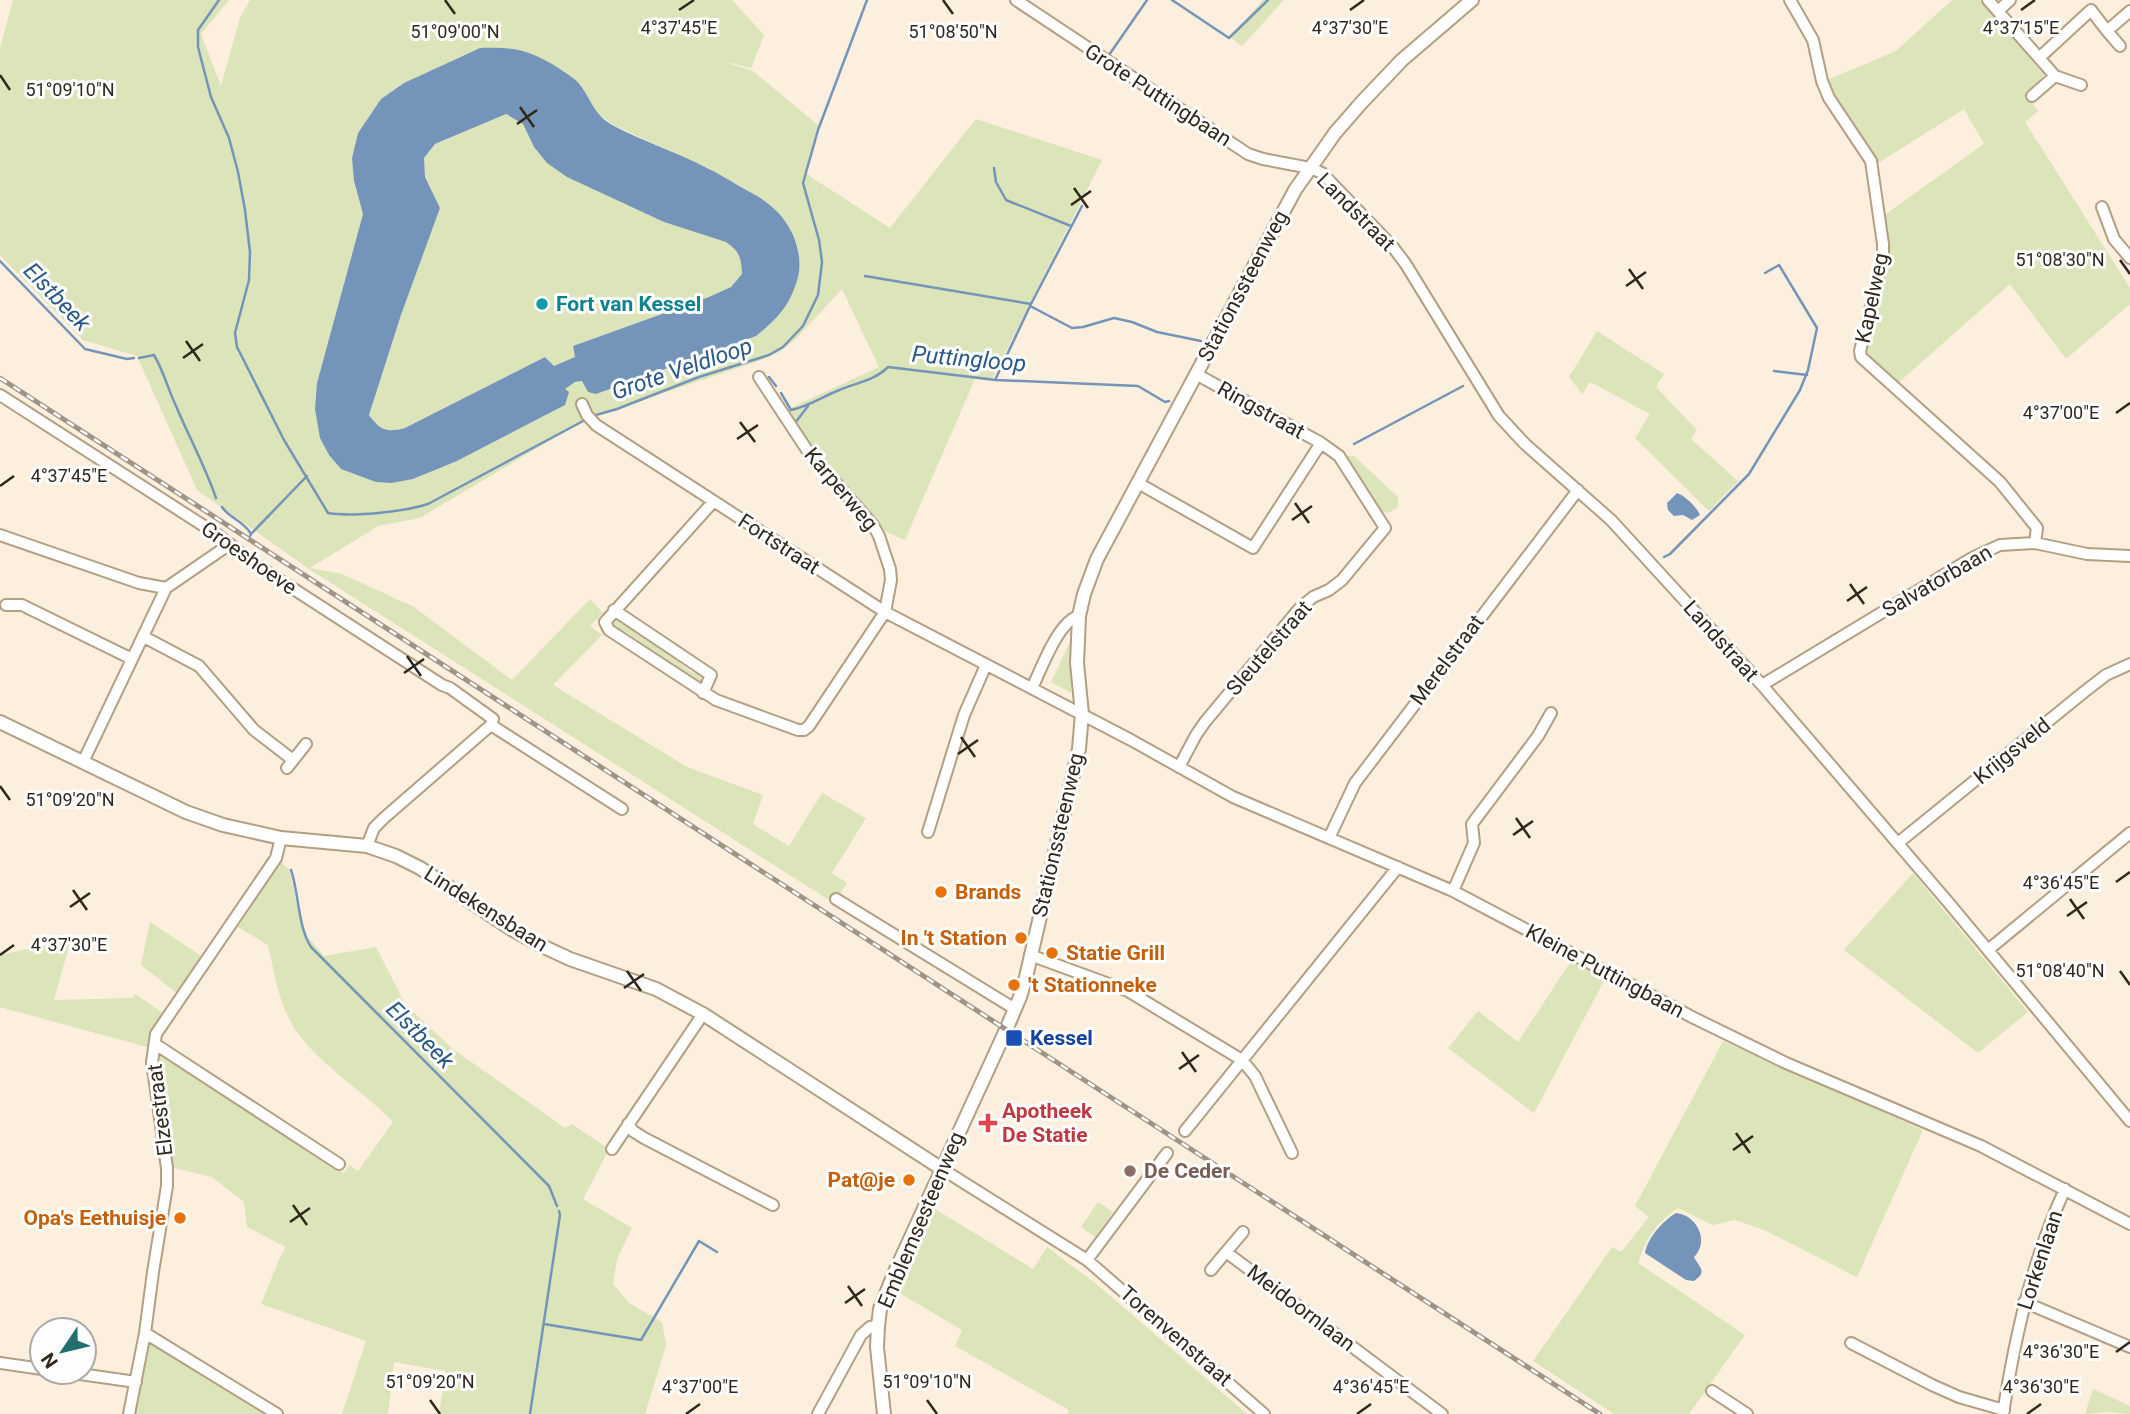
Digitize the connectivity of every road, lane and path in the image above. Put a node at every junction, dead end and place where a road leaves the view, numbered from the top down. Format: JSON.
{"nodes":[{"id":1,"x":1016,"y":0,"type":"edge"},
{"id":2,"x":1472,"y":0,"type":"edge"},
{"id":3,"x":1790,"y":0,"type":"edge"},
{"id":4,"x":1989,"y":0,"type":"edge"},
{"id":5,"x":2010,"y":0,"type":"edge"},
{"id":6,"x":2130,"y":10,"type":"edge"},
{"id":7,"x":1998,"y":11,"type":"junction"},
{"id":8,"x":2107,"y":31,"type":"junction"},
{"id":9,"x":2120,"y":46,"type":"dead end"},
{"id":10,"x":2039,"y":58,"type":"junction"},
{"id":11,"x":2055,"y":76,"type":"junction"},
{"id":12,"x":2081,"y":85,"type":"dead end"},
{"id":13,"x":2032,"y":96,"type":"dead end"},
{"id":14,"x":1310,"y":168,"type":"junction"},
{"id":15,"x":2102,"y":207,"type":"dead end"},
{"id":16,"x":2130,"y":258,"type":"edge"},
{"id":17,"x":1196,"y":374,"type":"junction"},
{"id":18,"x":759,"y":377,"type":"dead end"},
{"id":19,"x":0,"y":395,"type":"edge"},
{"id":20,"x":583,"y":406,"type":"dead end"},
{"id":21,"x":1321,"y":443,"type":"junction"},
{"id":22,"x":1138,"y":483,"type":"junction"},
{"id":23,"x":1578,"y":490,"type":"junction"},
{"id":24,"x":713,"y":502,"type":"junction"},
{"id":25,"x":0,"y":535,"type":"edge"},
{"id":26,"x":2035,"y":543,"type":"junction"},
{"id":27,"x":230,"y":544,"type":"junction"},
{"id":28,"x":2130,"y":556,"type":"edge"},
{"id":29,"x":166,"y":588,"type":"junction"},
{"id":30,"x":6,"y":605,"type":"dead end"},
{"id":31,"x":614,"y":610,"type":"junction"},
{"id":32,"x":884,"y":612,"type":"junction"},
{"id":33,"x":1079,"y":616,"type":"junction"},
{"id":34,"x":144,"y":637,"type":"junction"},
{"id":35,"x":132,"y":659,"type":"junction"},
{"id":36,"x":2130,"y":664,"type":"edge"},
{"id":37,"x":986,"y":665,"type":"junction"},
{"id":38,"x":1762,"y":685,"type":"junction"},
{"id":39,"x":1032,"y":688,"type":"junction"},
{"id":40,"x":703,"y":693,"type":"junction"},
{"id":41,"x":1551,"y":713,"type":"dead end"},
{"id":42,"x":1082,"y":714,"type":"junction"},
{"id":43,"x":0,"y":722,"type":"edge"},
{"id":44,"x":491,"y":725,"type":"junction"},
{"id":45,"x":306,"y":744,"type":"dead end"},
{"id":46,"x":83,"y":762,"type":"junction"},
{"id":47,"x":1179,"y":767,"type":"junction"},
{"id":48,"x":622,"y":809,"type":"dead end"},
{"id":49,"x":928,"y":832,"type":"dead end"},
{"id":50,"x":2130,"y":833,"type":"edge"},
{"id":51,"x":281,"y":838,"type":"junction"},
{"id":52,"x":1329,"y":838,"type":"junction"},
{"id":53,"x":1898,"y":843,"type":"junction"},
{"id":54,"x":367,"y":846,"type":"junction"},
{"id":55,"x":1398,"y":867,"type":"junction"},
{"id":56,"x":1453,"y":891,"type":"junction"},
{"id":57,"x":836,"y":899,"type":"dead end"},
{"id":58,"x":1988,"y":950,"type":"junction"},
{"id":59,"x":1030,"y":955,"type":"junction"},
{"id":60,"x":1015,"y":1009,"type":"junction"},
{"id":61,"x":703,"y":1014,"type":"junction"},
{"id":62,"x":1004,"y":1034,"type":"joint"},
{"id":63,"x":155,"y":1044,"type":"junction"},
{"id":64,"x":1242,"y":1060,"type":"junction"},
{"id":65,"x":2130,"y":1121,"type":"edge"},
{"id":66,"x":628,"y":1124,"type":"junction"},
{"id":67,"x":1185,"y":1131,"type":"dead end"},
{"id":68,"x":612,"y":1149,"type":"dead end"},
{"id":69,"x":1167,"y":1153,"type":"dead end"},
{"id":70,"x":1292,"y":1153,"type":"dead end"},
{"id":71,"x":339,"y":1164,"type":"dead end"},
{"id":72,"x":942,"y":1169,"type":"junction"},
{"id":73,"x":2064,"y":1189,"type":"junction"},
{"id":74,"x":772,"y":1205,"type":"dead end"},
{"id":75,"x":2130,"y":1224,"type":"edge"},
{"id":76,"x":1243,"y":1232,"type":"dead end"},
{"id":77,"x":1226,"y":1252,"type":"junction"},
{"id":78,"x":1087,"y":1259,"type":"junction"},
{"id":79,"x":1211,"y":1270,"type":"dead end"},
{"id":80,"x":2024,"y":1302,"type":"junction"},
{"id":81,"x":878,"y":1326,"type":"junction"},
{"id":82,"x":145,"y":1333,"type":"junction"},
{"id":83,"x":1851,"y":1343,"type":"dead end"},
{"id":84,"x":2130,"y":1347,"type":"edge"},
{"id":85,"x":0,"y":1363,"type":"edge"},
{"id":86,"x":28,"y":1367,"type":"edge"},
{"id":87,"x":98,"y":1377,"type":"edge"},
{"id":88,"x":136,"y":1382,"type":"junction"},
{"id":89,"x":1712,"y":1391,"type":"dead end"},
{"id":90,"x":2004,"y":1412,"type":"edge"},
{"id":91,"x":130,"y":1414,"type":"edge"},
{"id":92,"x":277,"y":1414,"type":"edge"},
{"id":93,"x":818,"y":1414,"type":"edge"},
{"id":94,"x":884,"y":1414,"type":"edge"},
{"id":95,"x":1264,"y":1414,"type":"edge"},
{"id":96,"x":1442,"y":1414,"type":"edge"},
{"id":97,"x":1747,"y":1414,"type":"edge"}],
"edges":[{"from":1,"to":14,"type":"street","name":"Grote Puttingbaan"},
{"from":2,"to":14,"type":"street","name":"Stationssteenweg"},
{"from":3,"to":26,"type":"street","name":"Kapelweg"},
{"from":4,"to":7,"type":"street"},
{"from":5,"to":7,"type":"street"},
{"from":6,"to":8,"type":"street"},
{"from":7,"to":10,"type":"street"},
{"from":8,"to":9,"type":"street"},
{"from":8,"to":10,"type":"street"},
{"from":10,"to":11,"type":"street"},
{"from":11,"to":12,"type":"street"},
{"from":11,"to":13,"type":"street"},
{"from":14,"to":17,"type":"street","name":"Stationssteenweg"},
{"from":14,"to":23,"type":"street","name":"Landstraat"},
{"from":15,"to":16,"type":"street"},
{"from":17,"to":21,"type":"street","name":"Ringstraat"},
{"from":17,"to":22,"type":"street","name":"Stationssteenweg"},
{"from":18,"to":32,"type":"street","name":"Karperweg"},
{"from":19,"to":27,"type":"street","name":"Groeshoeve"},
{"from":20,"to":24,"type":"street","name":"Fortstraat"},
{"from":21,"to":22,"type":"street","name":"Ringstraat"},
{"from":21,"to":47,"type":"street","name":"Sleutelstraat"},
{"from":22,"to":33,"type":"street","name":"Stationssteenweg"},
{"from":23,"to":38,"type":"street","name":"Landstraat"},
{"from":23,"to":52,"type":"street","name":"Merelstraat"},
{"from":24,"to":31,"type":"street"},
{"from":24,"to":32,"type":"street","name":"Fortstraat"},
{"from":25,"to":29,"type":"street"},
{"from":26,"to":28,"type":"street","name":"Salvatorbaan"},
{"from":26,"to":38,"type":"street","name":"Salvatorbaan"},
{"from":27,"to":29,"type":"street"},
{"from":27,"to":44,"type":"street","name":"Groeshoeve"},
{"from":29,"to":34,"type":"street"},
{"from":30,"to":35,"type":"street"},
{"from":31,"to":40,"type":"street"},
{"from":31,"to":40,"type":"street"},
{"from":32,"to":37,"type":"street","name":"Fortstraat"},
{"from":32,"to":40,"type":"street"},
{"from":33,"to":39,"type":"street","name":"Stationssteenweg"},
{"from":33,"to":42,"type":"street","name":"Stationssteenweg"},
{"from":34,"to":35,"type":"street"},
{"from":34,"to":45,"type":"street"},
{"from":35,"to":46,"type":"street"},
{"from":36,"to":53,"type":"street","name":"Krijgsveld"},
{"from":37,"to":39,"type":"street","name":"Fortstraat"},
{"from":37,"to":49,"type":"street"},
{"from":38,"to":53,"type":"street","name":"Landstraat"},
{"from":39,"to":42,"type":"street","name":"Fortstraat"},
{"from":41,"to":56,"type":"street"},
{"from":42,"to":47,"type":"street","name":"Kleine Puttingbaan"},
{"from":42,"to":59,"type":"street","name":"Stationssteenweg"},
{"from":43,"to":46,"type":"street","name":"Lindekensbaan"},
{"from":44,"to":48,"type":"street","name":"Groeshoeve"},
{"from":44,"to":54,"type":"street"},
{"from":46,"to":51,"type":"street","name":"Lindekensbaan"},
{"from":47,"to":52,"type":"street","name":"Kleine Puttingbaan"},
{"from":50,"to":58,"type":"street"},
{"from":51,"to":54,"type":"street","name":"Lindekensbaan"},
{"from":51,"to":63,"type":"street","name":"Elzestraat"},
{"from":52,"to":55,"type":"street","name":"Kleine Puttingbaan"},
{"from":53,"to":58,"type":"street","name":"Landstraat"},
{"from":54,"to":61,"type":"street","name":"Lindekensbaan"},
{"from":55,"to":56,"type":"street","name":"Kleine Puttingbaan"},
{"from":55,"to":64,"type":"street"},
{"from":56,"to":73,"type":"street","name":"Kleine Puttingbaan"},
{"from":57,"to":60,"type":"street"},
{"from":58,"to":65,"type":"street","name":"Landstraat"},
{"from":59,"to":60,"type":"street","name":"Stationssteenweg"},
{"from":59,"to":64,"type":"street"},
{"from":60,"to":62,"type":"street","name":"Stationssteenweg"},
{"from":61,"to":66,"type":"street"},
{"from":61,"to":72,"type":"street","name":"Lindekensbaan"},
{"from":62,"to":72,"type":"street","name":"Emblemsesteenweg"},
{"from":63,"to":71,"type":"street"},
{"from":63,"to":82,"type":"street","name":"Elzestraat"},
{"from":64,"to":67,"type":"street"},
{"from":64,"to":70,"type":"street"},
{"from":66,"to":68,"type":"street"},
{"from":66,"to":74,"type":"street"},
{"from":69,"to":78,"type":"street"},
{"from":72,"to":78,"type":"street","name":"Torenvenstraat"},
{"from":72,"to":81,"type":"street","name":"Emblemsesteenweg"},
{"from":73,"to":75,"type":"street","name":"Kleine Puttingbaan"},
{"from":73,"to":80,"type":"street","name":"Lorkenlaan"},
{"from":76,"to":77,"type":"street","name":"Meidoornlaan"},
{"from":77,"to":79,"type":"street","name":"Meidoornlaan"},
{"from":77,"to":96,"type":"street","name":"Meidoornlaan"},
{"from":78,"to":95,"type":"street","name":"Torenvenstraat"},
{"from":80,"to":84,"type":"street"},
{"from":80,"to":90,"type":"street","name":"Lorkenlaan"},
{"from":81,"to":93,"type":"street"},
{"from":81,"to":94,"type":"street","name":"Emblemsesteenweg"},
{"from":82,"to":88,"type":"street","name":"Elzestraat"},
{"from":82,"to":92,"type":"street"},
{"from":83,"to":90,"type":"street"},
{"from":85,"to":86,"type":"street"},
{"from":87,"to":88,"type":"street"},
{"from":88,"to":91,"type":"street","name":"Elzestraat"},
{"from":89,"to":97,"type":"street"}]}
